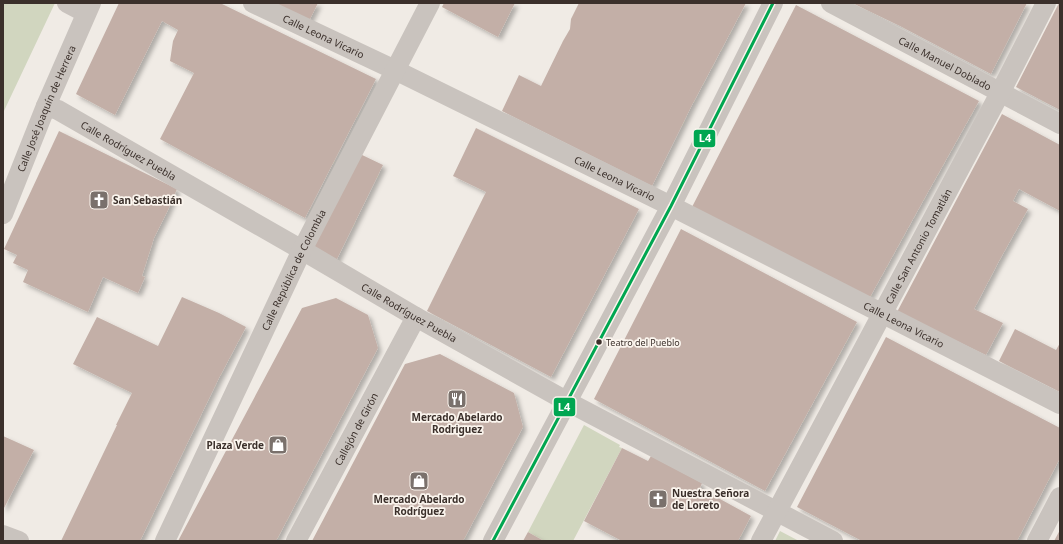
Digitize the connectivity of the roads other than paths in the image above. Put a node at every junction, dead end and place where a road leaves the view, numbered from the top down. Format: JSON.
{"nodes":[{"id":1,"x":67,"y":3,"type":"edge"},
{"id":2,"x":253,"y":3,"type":"edge"},
{"id":3,"x":430,"y":3,"type":"edge"},
{"id":4,"x":773,"y":3,"type":"edge"},
{"id":5,"x":831,"y":3,"type":"edge"},
{"id":6,"x":1046,"y":3,"type":"edge"},
{"id":7,"x":88,"y":8,"type":"edge"},
{"id":8,"x":396,"y":70,"type":"junction"},
{"id":9,"x":1000,"y":93,"type":"junction"},
{"id":10,"x":46,"y":106,"type":"junction"},
{"id":11,"x":1060,"y":124,"type":"edge"},
{"id":12,"x":671,"y":206,"type":"junction"},
{"id":13,"x":3,"y":214,"type":"edge"},
{"id":14,"x":302,"y":250,"type":"junction"},
{"id":15,"x":883,"y":314,"type":"junction"},
{"id":16,"x":416,"y":317,"type":"junction"},
{"id":17,"x":568,"y":402,"type":"junction"},
{"id":18,"x":1060,"y":404,"type":"edge"},
{"id":19,"x":1060,"y":497,"type":"edge"},
{"id":20,"x":777,"y":511,"type":"junction"},
{"id":21,"x":3,"y":535,"type":"edge"},
{"id":22,"x":20,"y":541,"type":"edge"},
{"id":23,"x":165,"y":541,"type":"edge"},
{"id":24,"x":296,"y":541,"type":"edge"},
{"id":25,"x":494,"y":541,"type":"edge"},
{"id":26,"x":761,"y":541,"type":"edge"},
{"id":27,"x":833,"y":541,"type":"edge"},
{"id":28,"x":1037,"y":541,"type":"edge"}],
"edges":[{"from":1,"to":7,"type":"street"},
{"from":2,"to":8,"type":"street","name":"Calle Leona Vicario"},
{"from":3,"to":8,"type":"street","name":"Calle República de Colombia"},
{"from":4,"to":12,"type":"street"},
{"from":5,"to":9,"type":"street","name":"Calle Manuel Doblado"},
{"from":6,"to":9,"type":"street","name":"Calle San Antonio Tomatlán"},
{"from":7,"to":10,"type":"street","name":"Calle José Joaquín de Herrera"},
{"from":8,"to":12,"type":"street","name":"Calle Leona Vicario"},
{"from":8,"to":14,"type":"street","name":"Calle República de Colombia"},
{"from":9,"to":11,"type":"street","name":"Calle Manuel Doblado"},
{"from":9,"to":15,"type":"street","name":"Calle San Antonio Tomatlán"},
{"from":10,"to":13,"type":"street","name":"Calle José Joaquín de Herrera"},
{"from":10,"to":14,"type":"street","name":"Calle Rodríguez Puebla"},
{"from":12,"to":15,"type":"street","name":"Calle Leona Vicario"},
{"from":12,"to":17,"type":"street"},
{"from":14,"to":16,"type":"street","name":"Calle Rodríguez Puebla"},
{"from":14,"to":23,"type":"street","name":"Calle República de Colombia"},
{"from":15,"to":18,"type":"street","name":"Calle Leona Vicario"},
{"from":15,"to":20,"type":"street","name":"Calle San Antonio Tomatlán"},
{"from":16,"to":17,"type":"street","name":"Calle Rodríguez Puebla"},
{"from":16,"to":24,"type":"street","name":"Callejón de Girón"},
{"from":17,"to":20,"type":"street","name":"Calle Rodríguez Puebla"},
{"from":17,"to":25,"type":"street"},
{"from":19,"to":28,"type":"street"},
{"from":20,"to":26,"type":"street","name":"Calle San Antonio Tomatlán"},
{"from":20,"to":27,"type":"street","name":"Calle Rodríguez Puebla"},
{"from":21,"to":22,"type":"street"}]}
